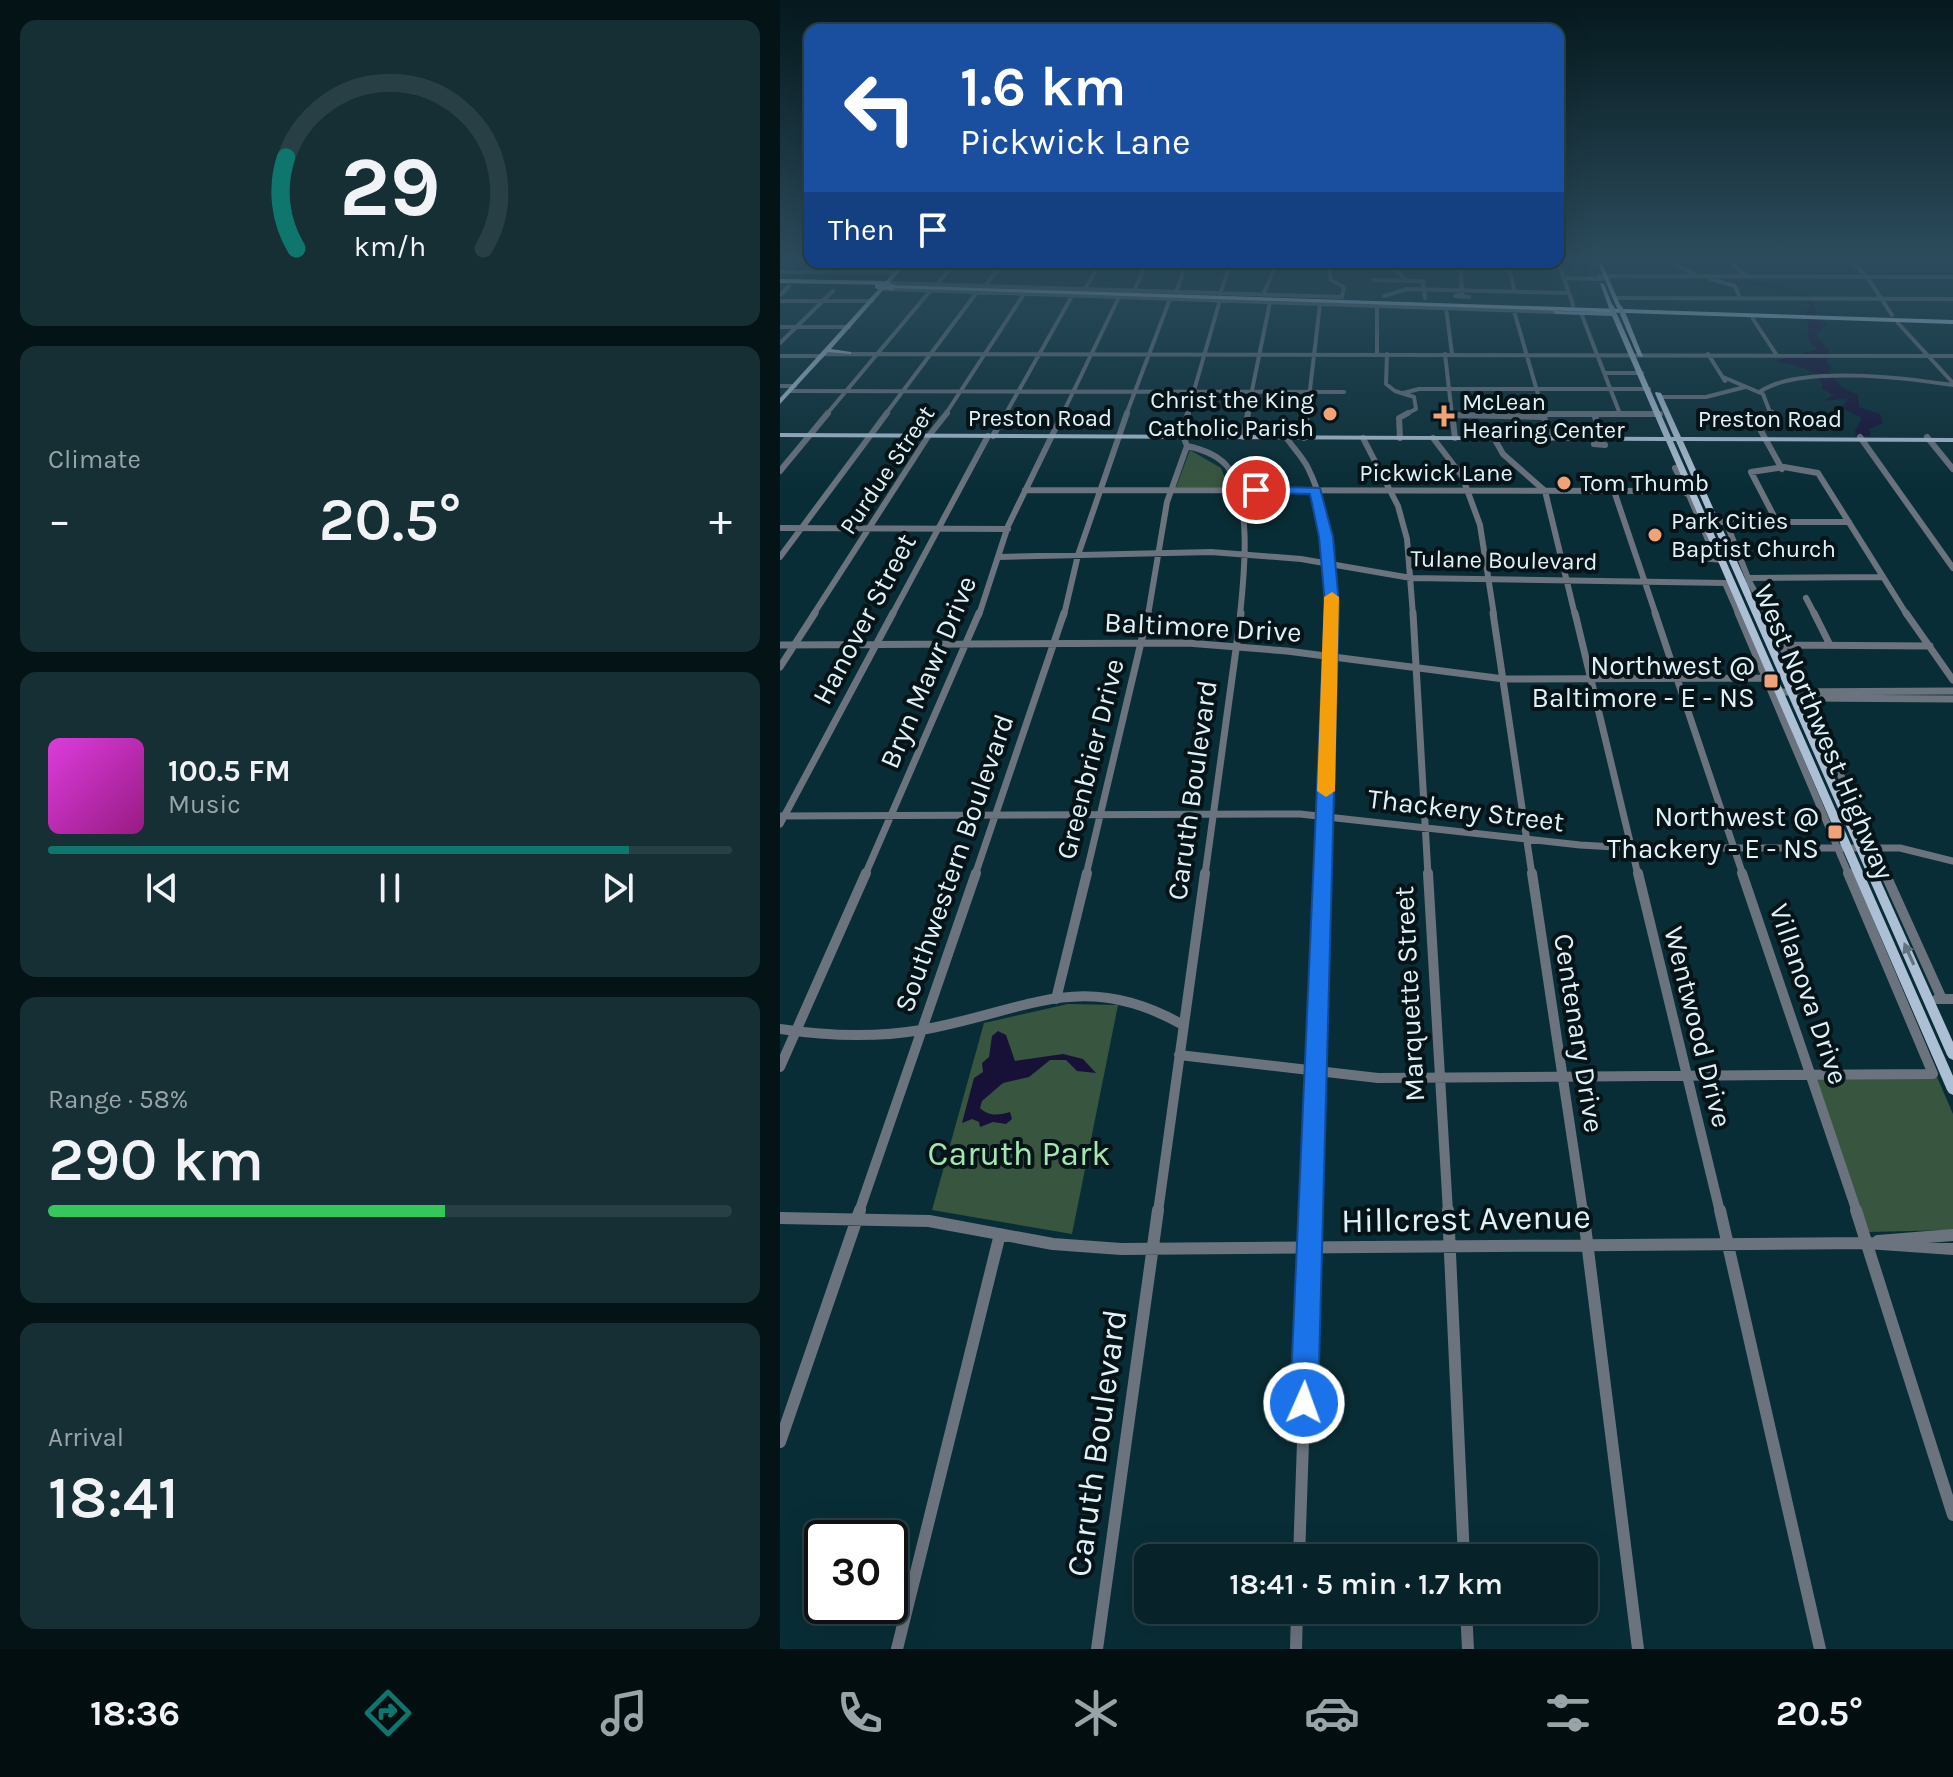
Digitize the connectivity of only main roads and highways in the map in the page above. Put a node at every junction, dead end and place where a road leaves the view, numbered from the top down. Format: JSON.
{"nodes":[{"id":1,"x":839,"y":338,"type":"edge"},
{"id":2,"x":1629,"y":338,"type":"edge"},
{"id":3,"x":1636,"y":352,"type":"junction"},
{"id":4,"x":849,"y":353,"type":"road end"},
{"id":5,"x":823,"y":355,"type":"junction"},
{"id":6,"x":806,"y":356,"type":"road end"},
{"id":7,"x":1649,"y":389,"type":"junction"},
{"id":8,"x":1661,"y":400,"type":"junction"},
{"id":9,"x":780,"y":402,"type":"edge"},
{"id":10,"x":780,"y":435,"type":"edge"},
{"id":11,"x":1674,"y":438,"type":"junction"},
{"id":12,"x":1953,"y":439,"type":"edge"},
{"id":13,"x":1711,"y":522,"type":"junction"},
{"id":14,"x":1717,"y":554,"type":"junction"},
{"id":15,"x":1744,"y":578,"type":"junction"},
{"id":16,"x":1792,"y":694,"type":"junction"},
{"id":17,"x":1849,"y":848,"type":"junction"},
{"id":18,"x":1913,"y":999,"type":"junction"},
{"id":19,"x":1941,"y":999,"type":"edge"},
{"id":20,"x":1953,"y":1055,"type":"edge"},
{"id":21,"x":1953,"y":1090,"type":"edge"}],
"edges":[{"from":1,"to":5,"type":"main road"},
{"from":2,"to":3,"type":"main road","name":"West Northwest Highway"},
{"from":3,"to":7,"type":"main road","name":"West Northwest Highway"},
{"from":3,"to":8,"type":"main road","name":"West Northwest Highway"},
{"from":4,"to":5,"type":"main road"},
{"from":5,"to":6,"type":"main road"},
{"from":5,"to":9,"type":"main road"},
{"from":7,"to":8,"type":"main road"},
{"from":7,"to":11,"type":"main road","name":"West Northwest Highway"},
{"from":8,"to":11,"type":"main road","name":"West Northwest Highway"},
{"from":10,"to":11,"type":"main road","name":"Preston Road"},
{"from":11,"to":12,"type":"main road","name":"Preston Road"},
{"from":11,"to":13,"type":"main road","name":"West Northwest Highway"},
{"from":13,"to":14,"type":"main road","name":"West Northwest Highway"},
{"from":13,"to":15,"type":"main road","name":"West Northwest Highway"},
{"from":14,"to":15,"type":"main road"},
{"from":14,"to":16,"type":"main road","name":"West Northwest Highway"},
{"from":15,"to":16,"type":"main road","name":"West Northwest Highway"},
{"from":16,"to":17,"type":"main road","name":"West Northwest Highway"},
{"from":17,"to":18,"type":"main road","name":"West Northwest Highway"},
{"from":19,"to":17,"type":"main road","name":"West Northwest Highway","one_way":true},
{"from":18,"to":19,"type":"main road"},
{"from":18,"to":21,"type":"main road","name":"West Northwest Highway"},
{"from":19,"to":20,"type":"main road","name":"West Northwest Highway"}]}
